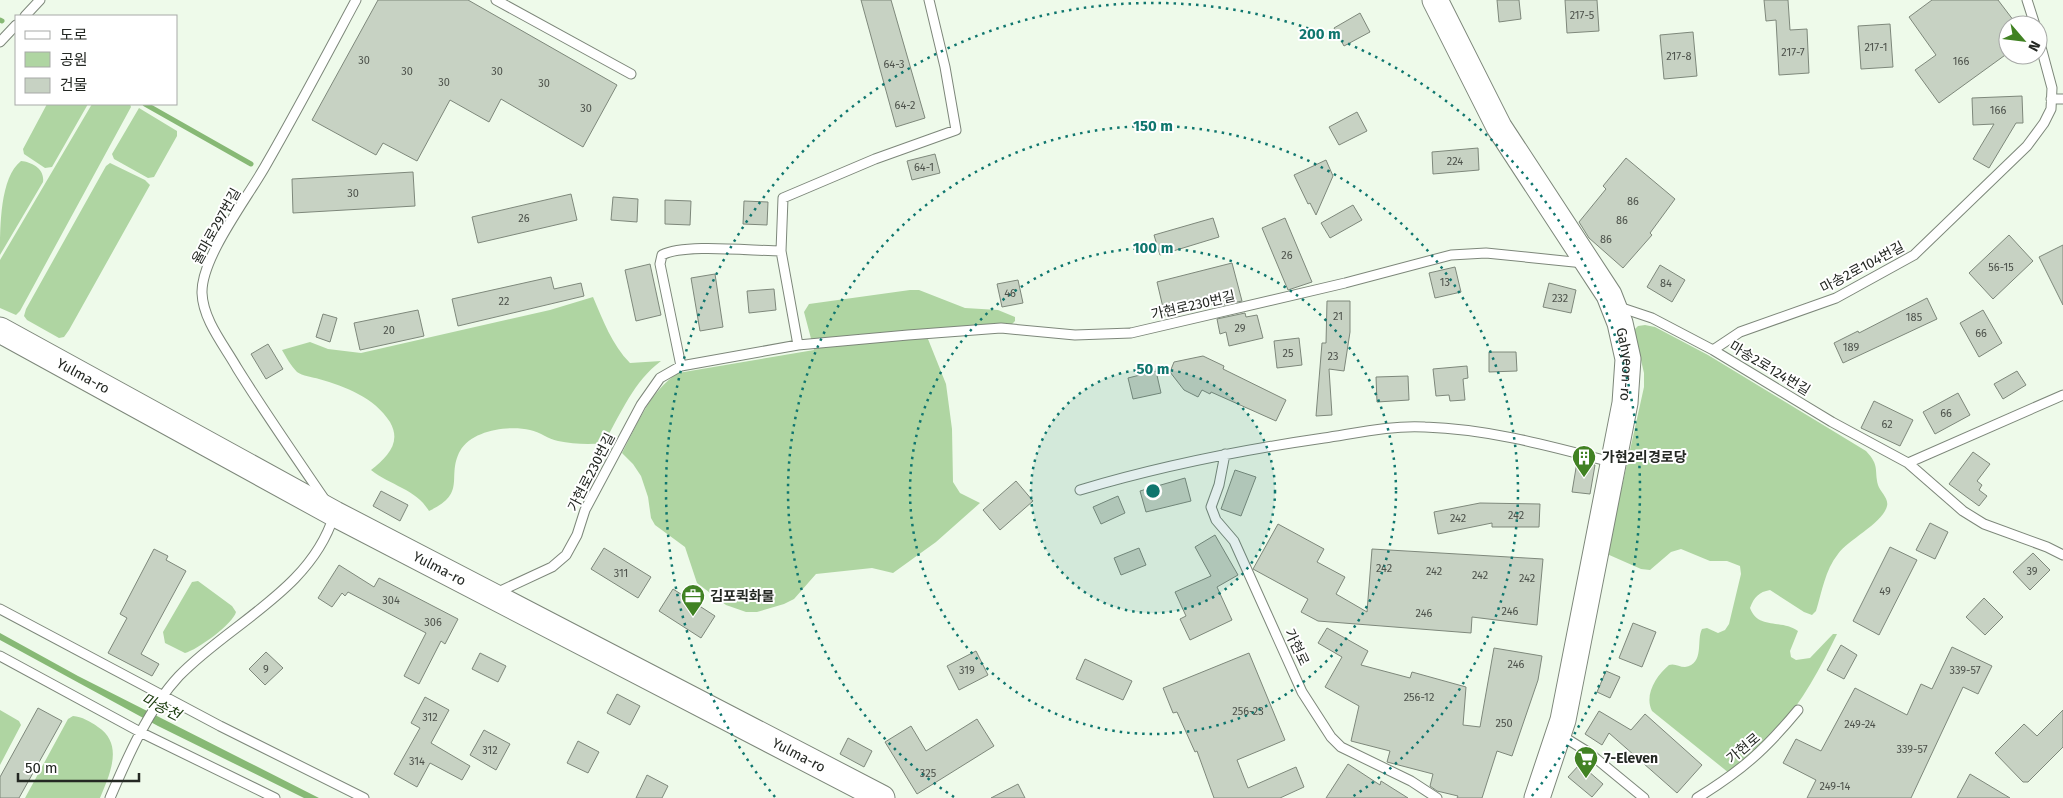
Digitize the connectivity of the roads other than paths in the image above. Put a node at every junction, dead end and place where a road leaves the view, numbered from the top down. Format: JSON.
{"nodes":[{"id":1,"x":40,"y":0,"type":"edge"},
{"id":2,"x":356,"y":0,"type":"edge"},
{"id":3,"x":496,"y":0,"type":"edge"},
{"id":4,"x":929,"y":0,"type":"edge"},
{"id":5,"x":1435,"y":0,"type":"edge"},
{"id":6,"x":2027,"y":0,"type":"edge"},
{"id":7,"x":26,"y":15,"type":"edge"},
{"id":8,"x":2032,"y":15,"type":"edge"},
{"id":9,"x":15,"y":26,"type":"edge"},
{"id":10,"x":0,"y":42,"type":"edge"},
{"id":11,"x":2046,"y":65,"type":"edge"},
{"id":12,"x":631,"y":74,"type":"dead end"},
{"id":13,"x":2052,"y":99,"type":"junction"},
{"id":14,"x":2063,"y":99,"type":"edge"},
{"id":15,"x":781,"y":252,"type":"junction"},
{"id":16,"x":1587,"y":264,"type":"junction"},
{"id":17,"x":1613,"y":305,"type":"junction"},
{"id":18,"x":0,"y":330,"type":"edge"},
{"id":19,"x":798,"y":344,"type":"junction"},
{"id":20,"x":1713,"y":350,"type":"junction"},
{"id":21,"x":681,"y":366,"type":"junction"},
{"id":22,"x":2063,"y":395,"type":"edge"},
{"id":23,"x":1225,"y":454,"type":"junction"},
{"id":24,"x":1614,"y":462,"type":"junction"},
{"id":25,"x":1908,"y":464,"type":"junction"},
{"id":26,"x":1080,"y":490,"type":"dead end"},
{"id":27,"x":335,"y":514,"type":"junction"},
{"id":28,"x":2063,"y":555,"type":"edge"},
{"id":29,"x":491,"y":596,"type":"junction"},
{"id":30,"x":0,"y":609,"type":"edge"},
{"id":31,"x":0,"y":656,"type":"edge"},
{"id":32,"x":161,"y":696,"type":"junction"},
{"id":33,"x":1798,"y":710,"type":"dead end"},
{"id":34,"x":142,"y":733,"type":"junction"},
{"id":35,"x":1559,"y":733,"type":"junction"},
{"id":36,"x":110,"y":798,"type":"edge"},
{"id":37,"x":275,"y":798,"type":"edge"},
{"id":38,"x":364,"y":798,"type":"edge"},
{"id":39,"x":882,"y":798,"type":"edge"},
{"id":40,"x":1437,"y":798,"type":"edge"},
{"id":41,"x":1537,"y":798,"type":"edge"},
{"id":42,"x":1644,"y":798,"type":"edge"},
{"id":43,"x":1697,"y":798,"type":"edge"}],
"edges":[{"from":1,"to":7,"type":"lane"},
{"from":2,"to":27,"type":"lane","name":"율마로297번길"},
{"from":3,"to":12,"type":"lane"},
{"from":4,"to":15,"type":"lane"},
{"from":5,"to":16,"type":"street","name":"Gahyeon-ro"},
{"from":6,"to":8,"type":"lane"},
{"from":9,"to":10,"type":"lane"},
{"from":11,"to":13,"type":"lane","name":"마송2로104번길"},
{"from":13,"to":14,"type":"lane"},
{"from":13,"to":20,"type":"lane","name":"마송2로104번길"},
{"from":15,"to":19,"type":"lane"},
{"from":15,"to":21,"type":"lane"},
{"from":16,"to":17,"type":"street","name":"Gahyeon-ro"},
{"from":16,"to":19,"type":"lane","name":"가현로230번길"},
{"from":17,"to":20,"type":"lane","name":"마송2로124번길"},
{"from":17,"to":24,"type":"street","name":"Gahyeon-ro"},
{"from":18,"to":27,"type":"street","name":"Yulma-ro"},
{"from":19,"to":21,"type":"lane","name":"가현로230번길"},
{"from":20,"to":25,"type":"lane","name":"마송2로124번길"},
{"from":21,"to":29,"type":"lane","name":"가현로230번길"},
{"from":22,"to":25,"type":"lane"},
{"from":23,"to":24,"type":"lane"},
{"from":23,"to":26,"type":"lane"},
{"from":23,"to":40,"type":"lane","name":"가현로"},
{"from":24,"to":35,"type":"street","name":"Gahyeon-ro"},
{"from":25,"to":28,"type":"lane","name":"마송2로124번길"},
{"from":27,"to":29,"type":"street","name":"Yulma-ro"},
{"from":27,"to":32,"type":"lane"},
{"from":29,"to":39,"type":"street","name":"Yulma-ro"},
{"from":30,"to":32,"type":"lane"},
{"from":31,"to":34,"type":"lane"},
{"from":32,"to":34,"type":"lane"},
{"from":32,"to":38,"type":"lane"},
{"from":33,"to":43,"type":"lane","name":"가현로"},
{"from":34,"to":36,"type":"lane"},
{"from":34,"to":37,"type":"lane"},
{"from":35,"to":41,"type":"street","name":"Gahyeon-ro"},
{"from":35,"to":42,"type":"lane"}]}
